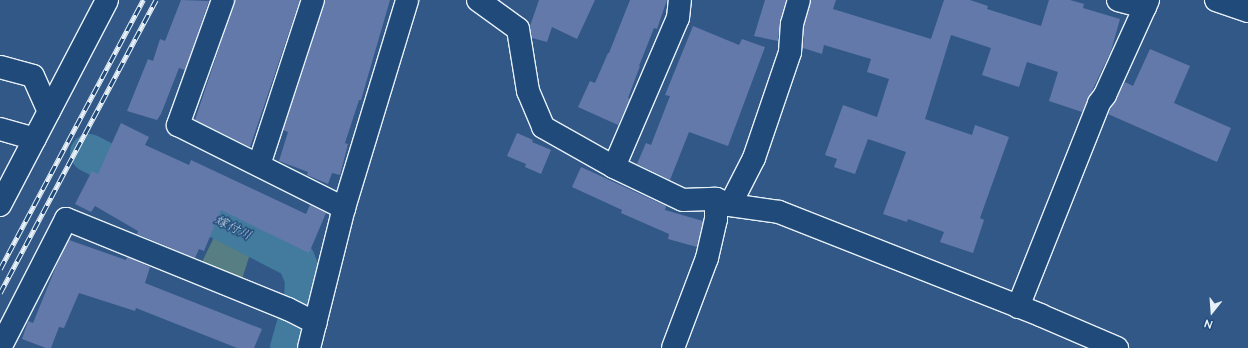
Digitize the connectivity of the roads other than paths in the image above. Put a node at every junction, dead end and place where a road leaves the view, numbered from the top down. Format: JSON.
{"nodes":[{"id":1,"x":107,"y":0,"type":"edge"},
{"id":2,"x":223,"y":0,"type":"edge"},
{"id":3,"x":313,"y":0,"type":"edge"},
{"id":4,"x":407,"y":0,"type":"edge"},
{"id":5,"x":478,"y":0,"type":"edge"},
{"id":6,"x":680,"y":0,"type":"edge"},
{"id":7,"x":799,"y":0,"type":"edge"},
{"id":8,"x":1118,"y":0,"type":"edge"},
{"id":9,"x":1216,"y":0,"type":"edge"},
{"id":10,"x":1147,"y":4,"type":"edge"},
{"id":11,"x":1241,"y":6,"type":"edge"},
{"id":12,"x":0,"y":67,"type":"edge"},
{"id":13,"x":49,"y":112,"type":"junction"},
{"id":14,"x":0,"y":129,"type":"edge"},
{"id":15,"x":35,"y":139,"type":"junction"},
{"id":16,"x":259,"y":165,"type":"junction"},
{"id":17,"x":614,"y":167,"type":"junction"},
{"id":18,"x":723,"y":202,"type":"junction"},
{"id":19,"x":0,"y":205,"type":"edge"},
{"id":20,"x":344,"y":208,"type":"junction"},
{"id":21,"x":1018,"y":307,"type":"junction"},
{"id":22,"x":316,"y":322,"type":"junction"},
{"id":23,"x":0,"y":348,"type":"edge"},
{"id":24,"x":309,"y":348,"type":"edge"},
{"id":25,"x":673,"y":348,"type":"edge"},
{"id":26,"x":1117,"y":348,"type":"edge"}],
"edges":[{"from":1,"to":13,"type":"street"},
{"from":2,"to":16,"type":"street"},
{"from":3,"to":16,"type":"street"},
{"from":4,"to":20,"type":"street"},
{"from":5,"to":17,"type":"street"},
{"from":6,"to":17,"type":"street"},
{"from":7,"to":18,"type":"street"},
{"from":8,"to":10,"type":"street"},
{"from":9,"to":11,"type":"street"},
{"from":10,"to":21,"type":"street"},
{"from":12,"to":13,"type":"street"},
{"from":13,"to":15,"type":"street"},
{"from":14,"to":15,"type":"street"},
{"from":15,"to":19,"type":"street"},
{"from":16,"to":20,"type":"street"},
{"from":17,"to":18,"type":"street"},
{"from":18,"to":21,"type":"street"},
{"from":18,"to":25,"type":"street"},
{"from":20,"to":22,"type":"street"},
{"from":21,"to":26,"type":"street"},
{"from":22,"to":23,"type":"street"},
{"from":22,"to":24,"type":"street"}]}
